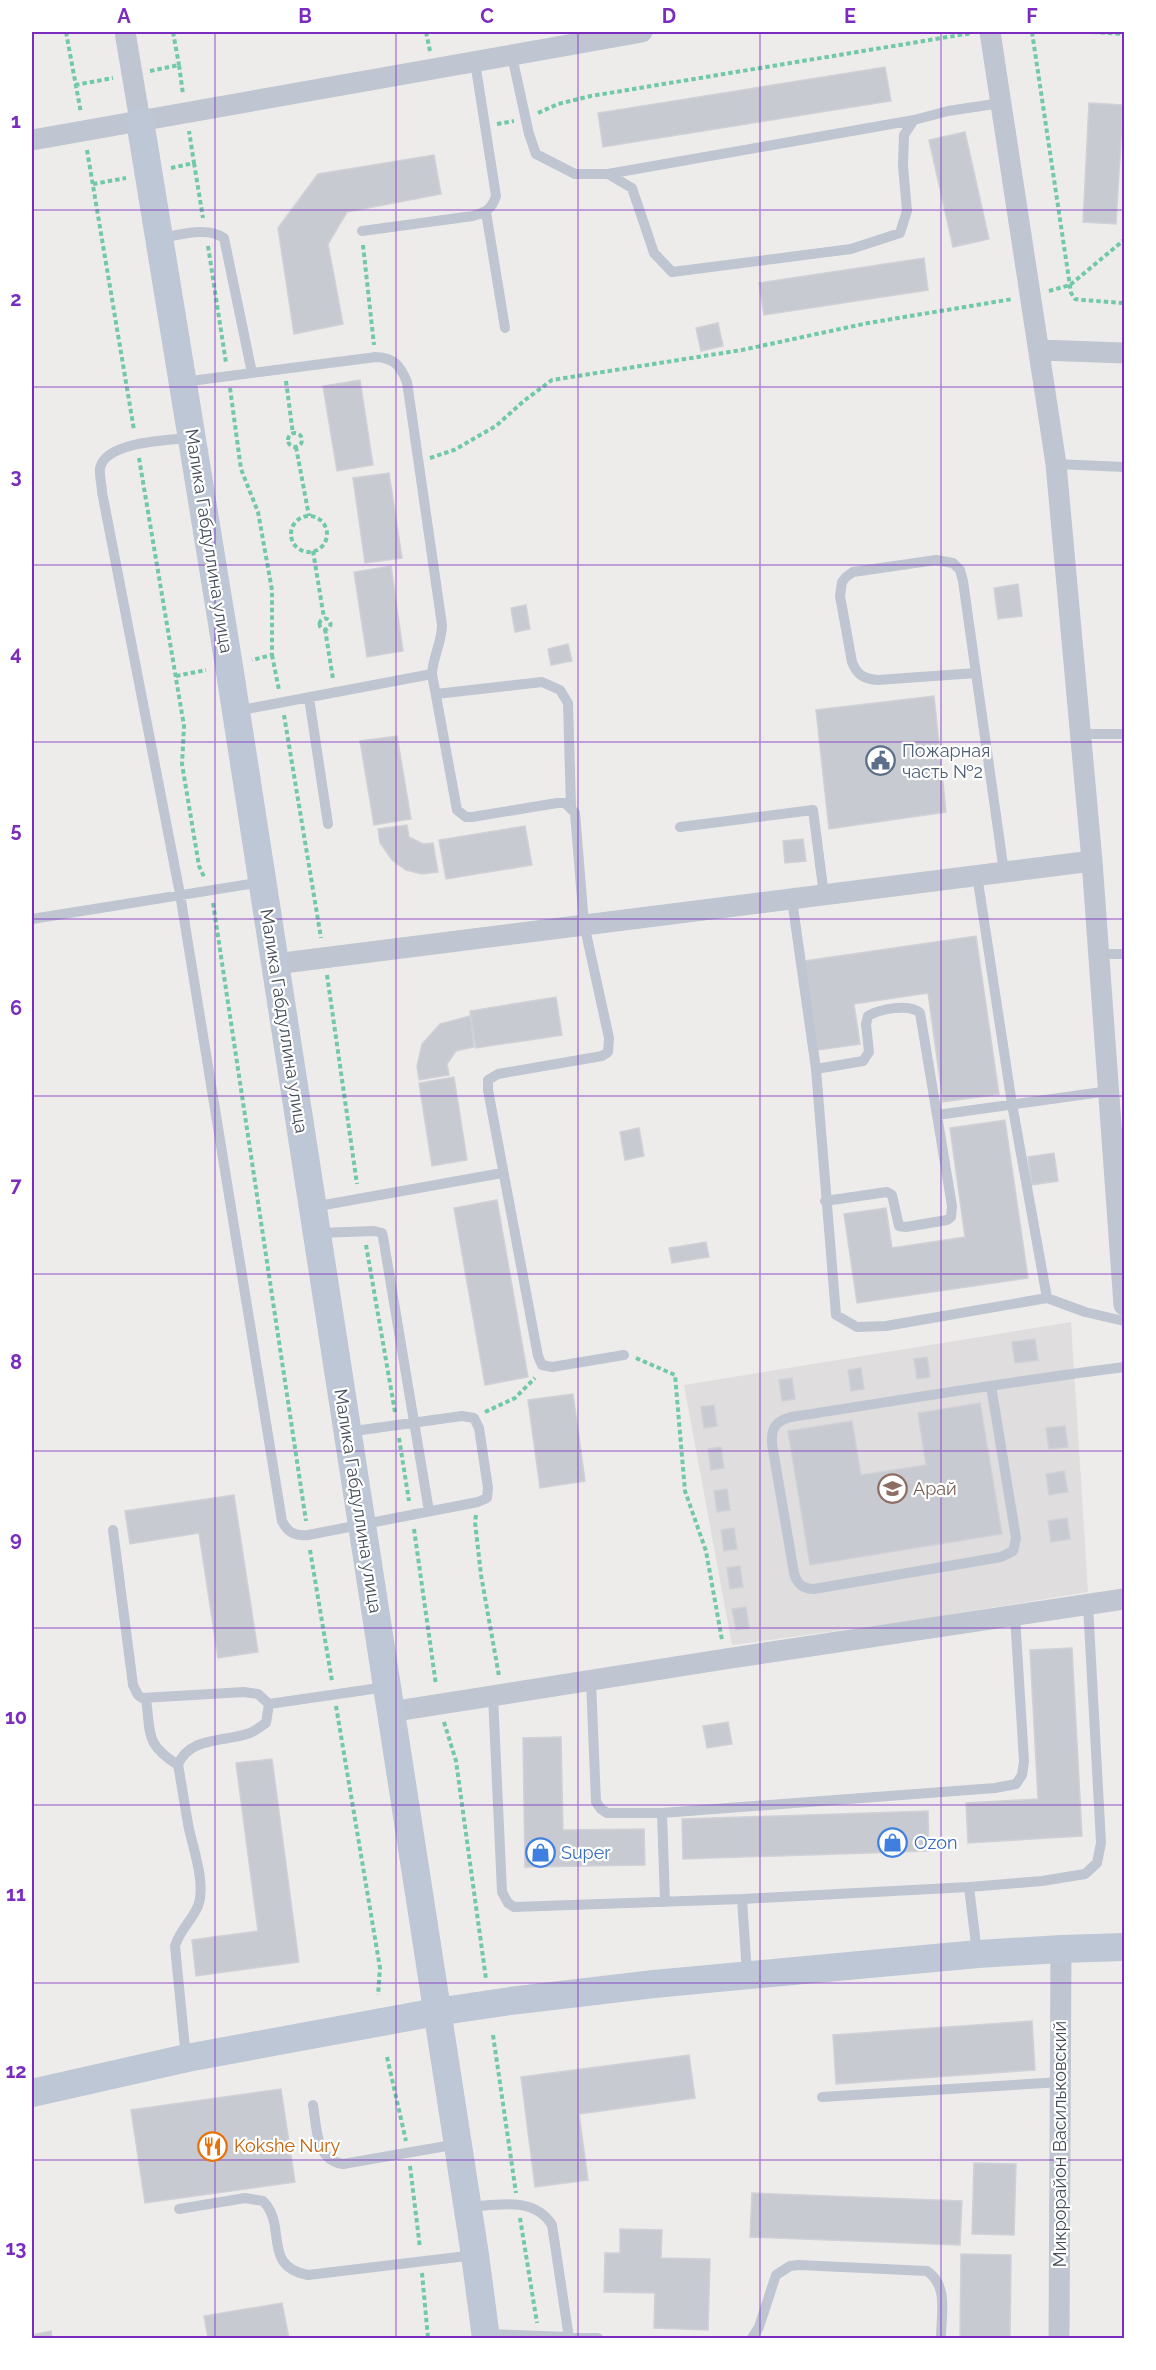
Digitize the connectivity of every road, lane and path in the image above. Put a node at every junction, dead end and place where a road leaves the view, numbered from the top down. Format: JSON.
{"nodes":[{"id":1,"x":66,"y":32,"type":"edge"},
{"id":2,"x":125,"y":32,"type":"edge"},
{"id":3,"x":173,"y":32,"type":"edge"},
{"id":4,"x":642,"y":32,"type":"edge"},
{"id":5,"x":979,"y":32,"type":"edge"},
{"id":6,"x":990,"y":32,"type":"edge"},
{"id":7,"x":1032,"y":32,"type":"edge"},
{"id":8,"x":1093,"y":32,"type":"edge"},
{"id":9,"x":1125,"y":34,"type":"edge"},
{"id":10,"x":598,"y":36,"type":"edge"},
{"id":11,"x":512,"y":56,"type":"junction"},
{"id":12,"x":475,"y":62,"type":"junction"},
{"id":13,"x":179,"y":65,"type":"dead end"},
{"id":14,"x":1001,"y":103,"type":"junction"},
{"id":15,"x":526,"y":118,"type":"junction"},
{"id":16,"x":914,"y":120,"type":"junction"},
{"id":17,"x":140,"y":121,"type":"junction"},
{"id":18,"x":485,"y":127,"type":"junction"},
{"id":19,"x":84,"y":131,"type":"junction"},
{"id":20,"x":32,"y":140,"type":"edge"},
{"id":21,"x":194,"y":163,"type":"dead end"},
{"id":22,"x":608,"y":174,"type":"junction"},
{"id":23,"x":486,"y":212,"type":"junction"},
{"id":24,"x":362,"y":231,"type":"joint"},
{"id":25,"x":206,"y":232,"type":"junction"},
{"id":26,"x":159,"y":238,"type":"junction"},
{"id":27,"x":1125,"y":240,"type":"edge"},
{"id":28,"x":1070,"y":285,"type":"junction"},
{"id":29,"x":1030,"y":297,"type":"junction"},
{"id":30,"x":1125,"y":303,"type":"edge"},
{"id":31,"x":505,"y":328,"type":"dead end"},
{"id":32,"x":1040,"y":350,"type":"junction"},
{"id":33,"x":1125,"y":353,"type":"edge"},
{"id":34,"x":376,"y":357,"type":"junction"},
{"id":35,"x":284,"y":369,"type":"junction"},
{"id":36,"x":252,"y":373,"type":"junction"},
{"id":37,"x":229,"y":376,"type":"junction"},
{"id":38,"x":183,"y":382,"type":"junction"},
{"id":39,"x":293,"y":434,"type":"junction"},
{"id":40,"x":192,"y":438,"type":"junction"},
{"id":41,"x":136,"y":444,"type":"junction"},
{"id":42,"x":296,"y":447,"type":"junction"},
{"id":43,"x":418,"y":462,"type":"junction"},
{"id":44,"x":1056,"y":464,"type":"junction"},
{"id":45,"x":1125,"y":467,"type":"edge"},
{"id":46,"x":309,"y":516,"type":"junction"},
{"id":47,"x":313,"y":551,"type":"junction"},
{"id":48,"x":324,"y":618,"type":"junction"},
{"id":49,"x":325,"y":629,"type":"junction"},
{"id":50,"x":229,"y":666,"type":"junction"},
{"id":51,"x":976,"y":673,"type":"junction"},
{"id":52,"x":432,"y":674,"type":"junction"},
{"id":53,"x":175,"y":676,"type":"junction"},
{"id":54,"x":336,"y":693,"type":"junction"},
{"id":55,"x":436,"y":694,"type":"junction"},
{"id":56,"x":309,"y":698,"type":"junction"},
{"id":57,"x":236,"y":711,"type":"junction"},
{"id":58,"x":1082,"y":734,"type":"junction"},
{"id":59,"x":1125,"y":734,"type":"edge"},
{"id":60,"x":571,"y":807,"type":"junction"},
{"id":61,"x":328,"y":824,"type":"dead end"},
{"id":62,"x":680,"y":827,"type":"dead end"},
{"id":63,"x":1092,"y":861,"type":"junction"},
{"id":64,"x":1004,"y":872,"type":"junction"},
{"id":65,"x":977,"y":876,"type":"junction"},
{"id":66,"x":262,"y":882,"type":"junction"},
{"id":67,"x":211,"y":890,"type":"junction"},
{"id":68,"x":180,"y":894,"type":"junction"},
{"id":69,"x":824,"y":895,"type":"junction"},
{"id":70,"x":792,"y":900,"type":"junction"},
{"id":71,"x":32,"y":919,"type":"edge"},
{"id":72,"x":584,"y":924,"type":"junction"},
{"id":73,"x":1099,"y":954,"type":"junction"},
{"id":74,"x":1125,"y":954,"type":"edge"},
{"id":75,"x":275,"y":964,"type":"junction"},
{"id":76,"x":816,"y":1069,"type":"junction"},
{"id":77,"x":1109,"y":1091,"type":"junction"},
{"id":78,"x":1012,"y":1104,"type":"junction"},
{"id":79,"x":937,"y":1115,"type":"junction"},
{"id":80,"x":502,"y":1173,"type":"junction"},
{"id":81,"x":825,"y":1201,"type":"junction"},
{"id":82,"x":314,"y":1220,"type":"junction"},
{"id":83,"x":1047,"y":1298,"type":"junction"},
{"id":84,"x":1125,"y":1305,"type":"edge"},
{"id":85,"x":1125,"y":1321,"type":"edge"},
{"id":86,"x":624,"y":1355,"type":"joint"},
{"id":87,"x":547,"y":1367,"type":"junction"},
{"id":88,"x":1125,"y":1367,"type":"edge"},
{"id":89,"x":991,"y":1386,"type":"junction"},
{"id":90,"x":474,"y":1418,"type":"junction"},
{"id":91,"x":414,"y":1422,"type":"junction"},
{"id":92,"x":347,"y":1432,"type":"junction"},
{"id":93,"x":478,"y":1502,"type":"junction"},
{"id":94,"x":429,"y":1511,"type":"junction"},
{"id":95,"x":361,"y":1524,"type":"junction"},
{"id":96,"x":113,"y":1530,"type":"dead end"},
{"id":97,"x":308,"y":1535,"type":"junction"},
{"id":98,"x":1125,"y":1599,"type":"edge"},
{"id":99,"x":1089,"y":1605,"type":"junction"},
{"id":100,"x":1016,"y":1616,"type":"junction"},
{"id":101,"x":725,"y":1659,"type":"junction"},
{"id":102,"x":591,"y":1681,"type":"junction"},
{"id":103,"x":334,"y":1694,"type":"junction"},
{"id":104,"x":498,"y":1696,"type":"junction"},
{"id":105,"x":146,"y":1699,"type":"junction"},
{"id":106,"x":388,"y":1700,"type":"junction"},
{"id":107,"x":269,"y":1704,"type":"junction"},
{"id":108,"x":178,"y":1765,"type":"junction"},
{"id":109,"x":662,"y":1813,"type":"junction"},
{"id":110,"x":969,"y":1887,"type":"junction"},
{"id":111,"x":742,"y":1899,"type":"junction"},
{"id":112,"x":665,"y":1902,"type":"junction"},
{"id":113,"x":1125,"y":1947,"type":"edge"},
{"id":114,"x":1061,"y":1948,"type":"junction"},
{"id":115,"x":978,"y":1954,"type":"junction"},
{"id":116,"x":747,"y":1976,"type":"junction"},
{"id":117,"x":378,"y":1995,"type":"dead end"},
{"id":118,"x":436,"y":2012,"type":"junction"},
{"id":119,"x":493,"y":2035,"type":"dead end"},
{"id":120,"x":387,"y":2057,"type":"dead end"},
{"id":121,"x":186,"y":2058,"type":"junction"},
{"id":122,"x":1061,"y":2082,"type":"junction"},
{"id":123,"x":32,"y":2093,"type":"edge"},
{"id":124,"x":822,"y":2097,"type":"dead end"},
{"id":125,"x":313,"y":2105,"type":"dead end"},
{"id":126,"x":458,"y":2144,"type":"junction"},
{"id":127,"x":408,"y":2153,"type":"junction"},
{"id":128,"x":518,"y":2205,"type":"junction"},
{"id":129,"x":468,"y":2206,"type":"junction"},
{"id":130,"x":179,"y":2209,"type":"dead end"},
{"id":131,"x":475,"y":2255,"type":"junction"},
{"id":132,"x":421,"y":2262,"type":"junction"},
{"id":133,"x":539,"y":2335,"type":"junction"},
{"id":134,"x":486,"y":2336,"type":"edge"},
{"id":135,"x":569,"y":2337,"type":"edge"},
{"id":136,"x":428,"y":2338,"type":"edge"},
{"id":137,"x":598,"y":2338,"type":"edge"},
{"id":138,"x":752,"y":2338,"type":"edge"},
{"id":139,"x":940,"y":2338,"type":"edge"},
{"id":140,"x":1059,"y":2338,"type":"edge"}],
"edges":[{"from":1,"to":19,"type":"path"},
{"from":2,"to":17,"type":"street","name":"Малика Габдуллина улица"},
{"from":3,"to":13,"type":"path"},
{"from":4,"to":10,"type":"street"},
{"from":5,"to":15,"type":"path"},
{"from":6,"to":14,"type":"street"},
{"from":7,"to":28,"type":"path"},
{"from":8,"to":9,"type":"path"},
{"from":10,"to":11,"type":"street"},
{"from":11,"to":12,"type":"street"},
{"from":11,"to":15,"type":"lane"},
{"from":12,"to":17,"type":"street"},
{"from":12,"to":18,"type":"lane"},
{"from":14,"to":16,"type":"lane"},
{"from":14,"to":29,"type":"street"},
{"from":15,"to":18,"type":"path"},
{"from":15,"to":22,"type":"lane"},
{"from":16,"to":22,"type":"lane"},
{"from":16,"to":22,"type":"lane"},
{"from":17,"to":19,"type":"street"},
{"from":17,"to":26,"type":"street","name":"Малика Габдуллина улица"},
{"from":18,"to":23,"type":"lane"},
{"from":19,"to":20,"type":"street"},
{"from":19,"to":41,"type":"path"},
{"from":21,"to":25,"type":"path"},
{"from":23,"to":24,"type":"lane"},
{"from":23,"to":31,"type":"lane"},
{"from":24,"to":34,"type":"path"},
{"from":25,"to":26,"type":"lane"},
{"from":25,"to":36,"type":"lane"},
{"from":25,"to":37,"type":"path"},
{"from":26,"to":38,"type":"street","name":"Малика Габдуллина улица"},
{"from":27,"to":28,"type":"path"},
{"from":28,"to":29,"type":"path"},
{"from":28,"to":30,"type":"path"},
{"from":29,"to":32,"type":"street"},
{"from":29,"to":43,"type":"path"},
{"from":32,"to":33,"type":"street"},
{"from":32,"to":44,"type":"street"},
{"from":34,"to":35,"type":"lane"},
{"from":34,"to":43,"type":"lane"},
{"from":35,"to":36,"type":"lane"},
{"from":35,"to":39,"type":"path"},
{"from":36,"to":37,"type":"lane"},
{"from":37,"to":38,"type":"lane"},
{"from":37,"to":50,"type":"path"},
{"from":38,"to":40,"type":"street","name":"Малика Габдуллина улица"},
{"from":39,"to":42,"type":"path"},
{"from":39,"to":42,"type":"path"},
{"from":40,"to":41,"type":"lane"},
{"from":40,"to":50,"type":"street","name":"Малика Габдуллина улица"},
{"from":41,"to":53,"type":"path"},
{"from":41,"to":68,"type":"lane"},
{"from":42,"to":46,"type":"path"},
{"from":43,"to":52,"type":"lane"},
{"from":44,"to":45,"type":"lane"},
{"from":44,"to":58,"type":"street"},
{"from":46,"to":47,"type":"path"},
{"from":46,"to":47,"type":"path"},
{"from":47,"to":48,"type":"path"},
{"from":48,"to":49,"type":"path"},
{"from":48,"to":49,"type":"path"},
{"from":49,"to":54,"type":"path"},
{"from":50,"to":53,"type":"path"},
{"from":50,"to":57,"type":"street","name":"Малика Габдуллина улица"},
{"from":51,"to":51,"type":"lane"},
{"from":51,"to":64,"type":"lane"},
{"from":52,"to":54,"type":"lane"},
{"from":52,"to":55,"type":"lane"},
{"from":53,"to":67,"type":"path"},
{"from":54,"to":56,"type":"lane"},
{"from":55,"to":60,"type":"lane"},
{"from":55,"to":60,"type":"lane"},
{"from":56,"to":57,"type":"lane"},
{"from":56,"to":61,"type":"lane"},
{"from":57,"to":66,"type":"street","name":"Малика Габдуллина улица"},
{"from":58,"to":59,"type":"lane"},
{"from":58,"to":63,"type":"street"},
{"from":60,"to":72,"type":"lane"},
{"from":62,"to":69,"type":"lane"},
{"from":63,"to":64,"type":"street"},
{"from":63,"to":73,"type":"street"},
{"from":64,"to":65,"type":"street"},
{"from":65,"to":69,"type":"street"},
{"from":65,"to":78,"type":"lane"},
{"from":66,"to":67,"type":"lane"},
{"from":66,"to":75,"type":"street","name":"Малика Габдуллина улица"},
{"from":67,"to":68,"type":"lane"},
{"from":67,"to":97,"type":"path"},
{"from":68,"to":71,"type":"lane"},
{"from":68,"to":97,"type":"lane"},
{"from":69,"to":70,"type":"street"},
{"from":70,"to":72,"type":"street"},
{"from":70,"to":76,"type":"lane"},
{"from":72,"to":75,"type":"street"},
{"from":72,"to":80,"type":"lane"},
{"from":73,"to":74,"type":"lane"},
{"from":73,"to":77,"type":"street"},
{"from":75,"to":82,"type":"street","name":"Малика Габдуллина улица"},
{"from":76,"to":79,"type":"lane"},
{"from":76,"to":81,"type":"lane"},
{"from":77,"to":78,"type":"lane"},
{"from":77,"to":84,"type":"street"},
{"from":78,"to":79,"type":"lane"},
{"from":78,"to":83,"type":"lane"},
{"from":79,"to":81,"type":"lane"},
{"from":80,"to":82,"type":"lane"},
{"from":80,"to":87,"type":"lane"},
{"from":81,"to":83,"type":"lane"},
{"from":82,"to":91,"type":"lane"},
{"from":82,"to":92,"type":"street","name":"Малика Габдуллина улица"},
{"from":83,"to":85,"type":"lane"},
{"from":86,"to":87,"type":"lane"},
{"from":86,"to":101,"type":"path"},
{"from":87,"to":90,"type":"path"},
{"from":88,"to":89,"type":"lane"},
{"from":89,"to":89,"type":"lane"},
{"from":90,"to":91,"type":"lane"},
{"from":90,"to":93,"type":"lane"},
{"from":91,"to":92,"type":"lane"},
{"from":91,"to":94,"type":"lane"},
{"from":92,"to":95,"type":"street","name":"Малика Габдуллина улица"},
{"from":93,"to":94,"type":"lane"},
{"from":93,"to":104,"type":"path"},
{"from":94,"to":95,"type":"lane"},
{"from":95,"to":97,"type":"lane"},
{"from":95,"to":106,"type":"street","name":"Малика Габдуллина улица"},
{"from":96,"to":105,"type":"lane"},
{"from":97,"to":103,"type":"path"},
{"from":98,"to":99,"type":"street"},
{"from":99,"to":100,"type":"street"},
{"from":99,"to":110,"type":"lane"},
{"from":100,"to":101,"type":"street"},
{"from":100,"to":109,"type":"lane"},
{"from":101,"to":102,"type":"street"},
{"from":102,"to":104,"type":"street"},
{"from":102,"to":109,"type":"lane"},
{"from":103,"to":106,"type":"lane"},
{"from":103,"to":107,"type":"lane"},
{"from":103,"to":117,"type":"path"},
{"from":104,"to":106,"type":"street"},
{"from":104,"to":112,"type":"lane"},
{"from":105,"to":107,"type":"lane"},
{"from":105,"to":108,"type":"lane"},
{"from":106,"to":118,"type":"street","name":"Малика Габдуллина улица"},
{"from":107,"to":108,"type":"lane"},
{"from":108,"to":121,"type":"lane"},
{"from":109,"to":112,"type":"lane"},
{"from":110,"to":111,"type":"lane"},
{"from":110,"to":115,"type":"lane"},
{"from":111,"to":112,"type":"lane"},
{"from":111,"to":116,"type":"lane"},
{"from":113,"to":114,"type":"street"},
{"from":114,"to":115,"type":"street"},
{"from":114,"to":122,"type":"street","name":"Микрорайон Васильковский"},
{"from":115,"to":116,"type":"street"},
{"from":116,"to":118,"type":"street"},
{"from":118,"to":121,"type":"street"},
{"from":118,"to":126,"type":"street","name":"Малика Габдуллина улица"},
{"from":119,"to":128,"type":"path"},
{"from":120,"to":127,"type":"path"},
{"from":121,"to":123,"type":"street"},
{"from":122,"to":124,"type":"lane"},
{"from":122,"to":140,"type":"street","name":"Микрорайон Васильковский"},
{"from":125,"to":127,"type":"lane"},
{"from":126,"to":127,"type":"lane"},
{"from":126,"to":129,"type":"street","name":"Малика Габдуллина улица"},
{"from":127,"to":132,"type":"path"},
{"from":128,"to":129,"type":"lane"},
{"from":128,"to":133,"type":"path"},
{"from":128,"to":135,"type":"lane"},
{"from":129,"to":131,"type":"street","name":"Малика Габдуллина улица"},
{"from":130,"to":132,"type":"lane"},
{"from":131,"to":132,"type":"lane"},
{"from":131,"to":134,"type":"street","name":"Малика Габдуллина улица"},
{"from":132,"to":136,"type":"path"},
{"from":133,"to":134,"type":"lane"},
{"from":133,"to":135,"type":"lane"},
{"from":135,"to":137,"type":"lane"},
{"from":138,"to":139,"type":"lane"}]}
